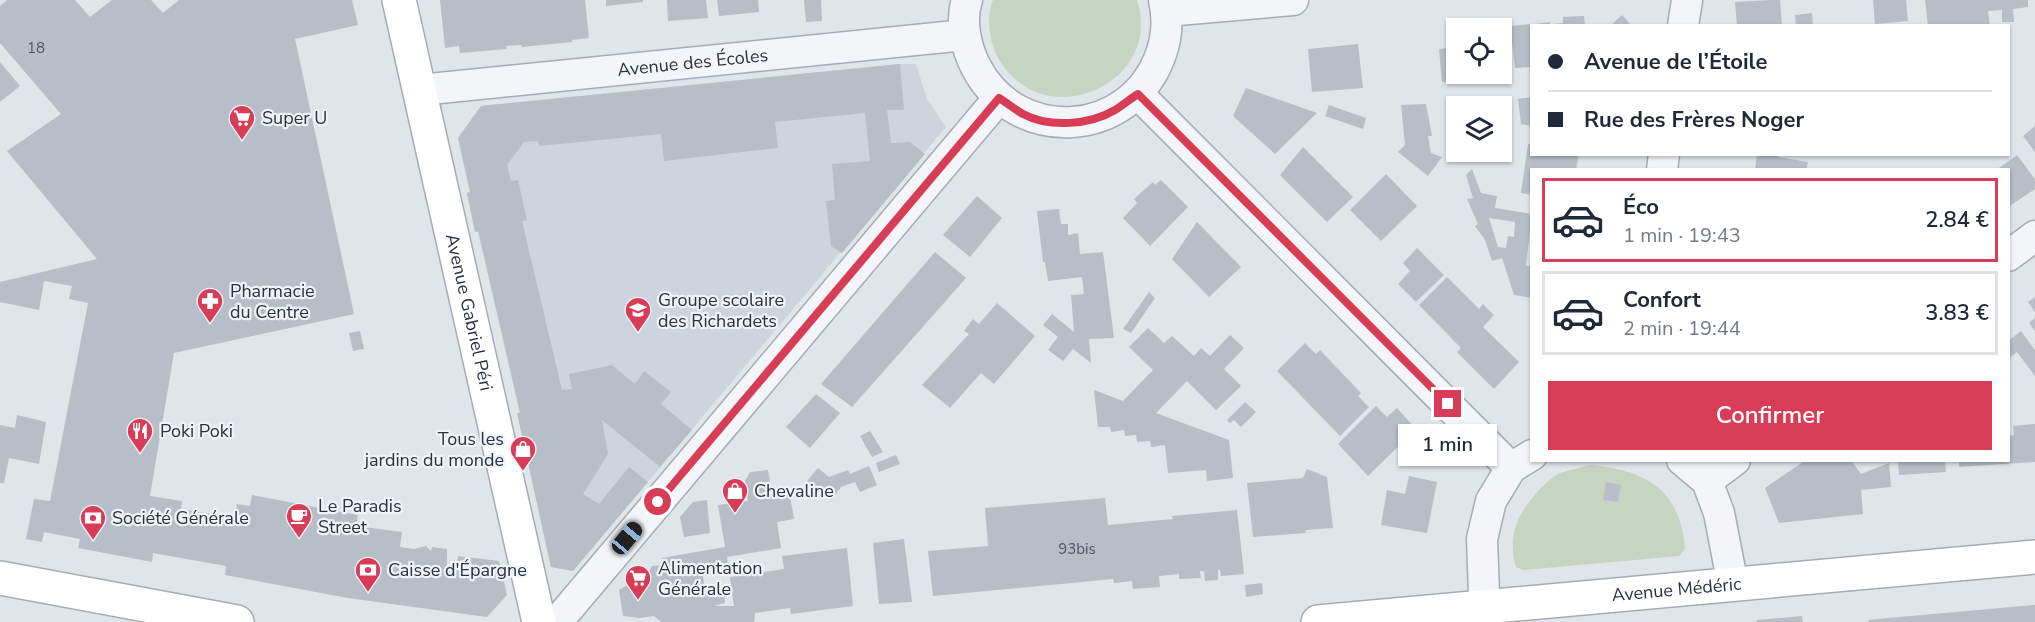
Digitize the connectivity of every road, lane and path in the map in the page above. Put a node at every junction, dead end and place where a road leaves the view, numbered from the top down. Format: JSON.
{"nodes":[{"id":1,"x":399,"y":0,"type":"edge"},
{"id":2,"x":968,"y":0,"type":"edge"},
{"id":3,"x":1293,"y":0,"type":"edge"},
{"id":4,"x":1687,"y":0,"type":"edge"},
{"id":5,"x":1165,"y":6,"type":"edge"},
{"id":6,"x":1683,"y":24,"type":"edge"},
{"id":7,"x":965,"y":35,"type":"junction"},
{"id":8,"x":420,"y":90,"type":"junction"},
{"id":9,"x":1138,"y":94,"type":"junction"},
{"id":10,"x":999,"y":98,"type":"junction"},
{"id":11,"x":2035,"y":236,"type":"edge"},
{"id":12,"x":2010,"y":255,"type":"edge"},
{"id":13,"x":1521,"y":462,"type":"edge"},
{"id":14,"x":1684,"y":462,"type":"edge"},
{"id":15,"x":1732,"y":462,"type":"edge"},
{"id":16,"x":1707,"y":481,"type":"junction"},
{"id":17,"x":2035,"y":557,"type":"edge"},
{"id":18,"x":0,"y":578,"type":"edge"},
{"id":19,"x":1733,"y":585,"type":"junction"},
{"id":20,"x":1485,"y":614,"type":"edge"},
{"id":21,"x":237,"y":622,"type":"edge"},
{"id":22,"x":539,"y":622,"type":"edge"},
{"id":23,"x":557,"y":622,"type":"edge"},
{"id":24,"x":1318,"y":622,"type":"edge"}],
"edges":[{"from":1,"to":8,"type":"main road","name":"Avenue Gabriel Péri"},
{"from":2,"to":7,"type":"street"},
{"from":3,"to":5,"type":"street"},
{"from":4,"to":6,"type":"street"},
{"from":5,"to":9,"type":"street"},
{"from":7,"to":8,"type":"street","name":"Avenue des Écoles"},
{"from":7,"to":10,"type":"street"},
{"from":8,"to":22,"type":"main road","name":"Avenue Gabriel Péri"},
{"from":9,"to":10,"type":"street"},
{"from":9,"to":13,"type":"street"},
{"from":10,"to":23,"type":"street"},
{"from":11,"to":12,"type":"street"},
{"from":13,"to":20,"type":"street"},
{"from":14,"to":16,"type":"street"},
{"from":15,"to":16,"type":"street"},
{"from":16,"to":19,"type":"street"},
{"from":17,"to":19,"type":"main road","name":"Avenue Médéric"},
{"from":18,"to":21,"type":"main road"},
{"from":19,"to":20,"type":"main road","name":"Avenue Médéric"},
{"from":20,"to":24,"type":"main road","name":"Avenue Médéric"}]}
